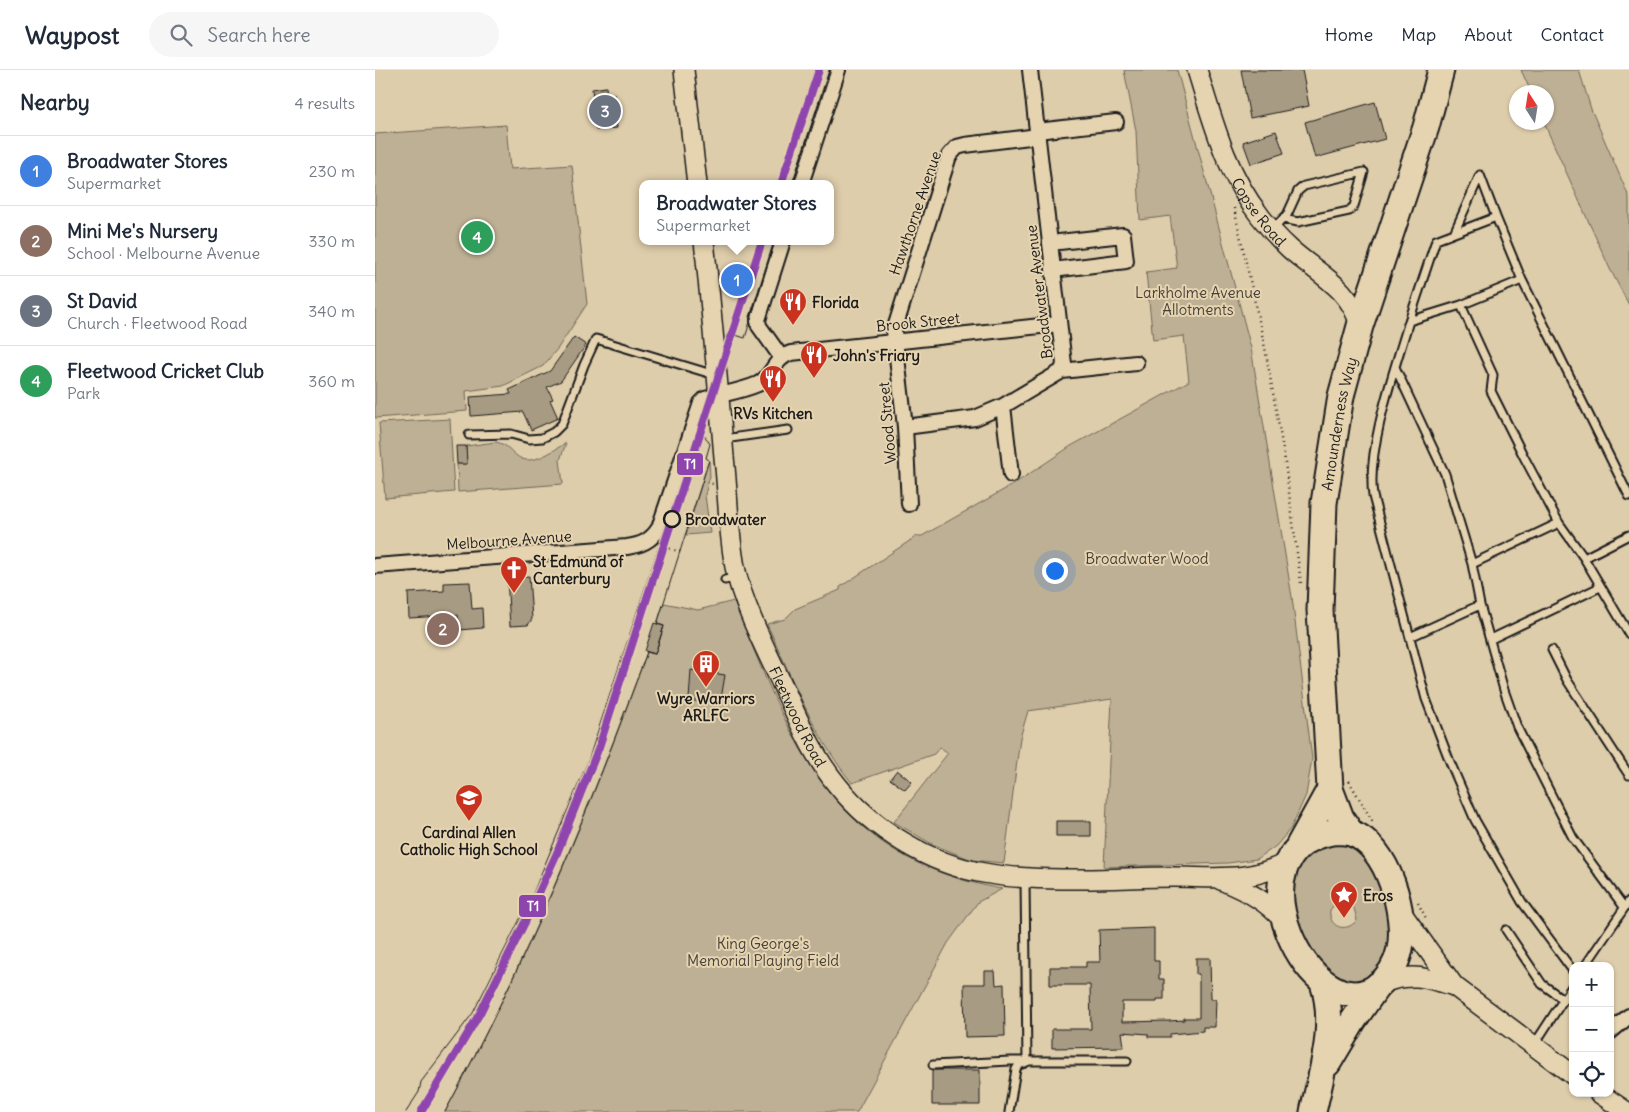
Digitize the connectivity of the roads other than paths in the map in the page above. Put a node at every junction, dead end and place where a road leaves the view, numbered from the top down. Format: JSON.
{"nodes":[{"id":1,"x":684,"y":70,"type":"edge"},
{"id":2,"x":838,"y":70,"type":"edge"},
{"id":3,"x":1030,"y":70,"type":"edge"},
{"id":4,"x":1197,"y":70,"type":"edge"},
{"id":5,"x":1441,"y":70,"type":"edge"},
{"id":6,"x":1116,"y":122,"type":"dead end"},
{"id":7,"x":1037,"y":134,"type":"junction"},
{"id":8,"x":697,"y":180,"type":"edge"},
{"id":9,"x":802,"y":180,"type":"edge"},
{"id":10,"x":1496,"y":217,"type":"junction"},
{"id":11,"x":1277,"y":225,"type":"junction"},
{"id":12,"x":1455,"y":231,"type":"junction"},
{"id":13,"x":1050,"y":244,"type":"junction"},
{"id":14,"x":704,"y":245,"type":"edge"},
{"id":15,"x":782,"y":245,"type":"edge"},
{"id":16,"x":1053,"y":270,"type":"junction"},
{"id":17,"x":1521,"y":280,"type":"junction"},
{"id":18,"x":1461,"y":305,"type":"junction"},
{"id":19,"x":1409,"y":322,"type":"junction"},
{"id":20,"x":1059,"y":324,"type":"junction"},
{"id":21,"x":1360,"y":326,"type":"junction"},
{"id":22,"x":895,"y":340,"type":"junction"},
{"id":23,"x":781,"y":357,"type":"junction"},
{"id":24,"x":1136,"y":363,"type":"dead end"},
{"id":25,"x":1395,"y":367,"type":"junction"},
{"id":26,"x":1062,"y":371,"type":"junction"},
{"id":27,"x":718,"y":376,"type":"junction"},
{"id":28,"x":719,"y":395,"type":"junction"},
{"id":29,"x":1003,"y":406,"type":"junction"},
{"id":30,"x":905,"y":427,"type":"junction"},
{"id":31,"x":788,"y":430,"type":"dead end"},
{"id":32,"x":469,"y":435,"type":"dead end"},
{"id":33,"x":723,"y":439,"type":"junction"},
{"id":34,"x":1011,"y":475,"type":"dead end"},
{"id":35,"x":1629,"y":496,"type":"edge"},
{"id":36,"x":909,"y":504,"type":"dead end"},
{"id":37,"x":1559,"y":524,"type":"junction"},
{"id":38,"x":1629,"y":534,"type":"edge"},
{"id":39,"x":1584,"y":558,"type":"junction"},
{"id":40,"x":1472,"y":564,"type":"junction"},
{"id":41,"x":375,"y":566,"type":"edge"},
{"id":42,"x":1600,"y":587,"type":"junction"},
{"id":43,"x":1480,"y":605,"type":"junction"},
{"id":44,"x":1629,"y":634,"type":"edge"},
{"id":45,"x":1410,"y":637,"type":"junction"},
{"id":46,"x":1491,"y":639,"type":"junction"},
{"id":47,"x":1552,"y":650,"type":"dead end"},
{"id":48,"x":1629,"y":775,"type":"edge"},
{"id":49,"x":1330,"y":789,"type":"junction"},
{"id":50,"x":1351,"y":833,"type":"junction"},
{"id":51,"x":1293,"y":853,"type":"junction"},
{"id":52,"x":1025,"y":877,"type":"junction"},
{"id":53,"x":1220,"y":880,"type":"junction"},
{"id":54,"x":1627,"y":904,"type":"edge"},
{"id":55,"x":1401,"y":912,"type":"junction"},
{"id":56,"x":1285,"y":922,"type":"junction"},
{"id":57,"x":1506,"y":930,"type":"dead end"},
{"id":58,"x":1588,"y":962,"type":"edge"},
{"id":59,"x":1569,"y":966,"type":"edge"},
{"id":60,"x":1323,"y":983,"type":"junction"},
{"id":61,"x":1379,"y":985,"type":"junction"},
{"id":62,"x":1453,"y":986,"type":"junction"},
{"id":63,"x":1569,"y":992,"type":"edge"},
{"id":64,"x":1564,"y":1000,"type":"junction"},
{"id":65,"x":1629,"y":1016,"type":"edge"},
{"id":66,"x":1614,"y":1029,"type":"edge"},
{"id":67,"x":1533,"y":1047,"type":"junction"},
{"id":68,"x":1127,"y":1061,"type":"dead end"},
{"id":69,"x":1027,"y":1062,"type":"junction"},
{"id":70,"x":933,"y":1065,"type":"dead end"},
{"id":71,"x":1569,"y":1068,"type":"edge"},
{"id":72,"x":1323,"y":1072,"type":"junction"},
{"id":73,"x":1605,"y":1097,"type":"edge"},
{"id":74,"x":1009,"y":1112,"type":"edge"},
{"id":75,"x":1313,"y":1112,"type":"edge"},
{"id":76,"x":1627,"y":1112,"type":"edge"}],
"edges":[{"from":1,"to":8,"type":"street"},
{"from":2,"to":9,"type":"street"},
{"from":3,"to":7,"type":"street","name":"Broadwater Avenue"},
{"from":4,"to":11,"type":"street","name":"Copse Road"},
{"from":5,"to":21,"type":"highway","name":"Amounderness Way"},
{"from":6,"to":7,"type":"street","name":"Hawthorne Avenue"},
{"from":7,"to":13,"type":"street","name":"Broadwater Avenue"},
{"from":7,"to":22,"type":"street","name":"Hawthorne Avenue"},
{"from":10,"to":12,"type":"lane"},
{"from":10,"to":12,"type":"lane"},
{"from":10,"to":17,"type":"lane"},
{"from":11,"to":11,"type":"lane"},
{"from":11,"to":21,"type":"street","name":"Copse Road"},
{"from":12,"to":19,"type":"lane"},
{"from":13,"to":16,"type":"street","name":"Broadwater Avenue"},
{"from":13,"to":16,"type":"street"},
{"from":14,"to":27,"type":"street","name":"Fleetwood Road"},
{"from":15,"to":23,"type":"street"},
{"from":16,"to":20,"type":"street","name":"Broadwater Avenue"},
{"from":17,"to":18,"type":"lane"},
{"from":17,"to":35,"type":"lane"},
{"from":18,"to":19,"type":"lane"},
{"from":18,"to":37,"type":"lane"},
{"from":19,"to":25,"type":"lane"},
{"from":20,"to":22,"type":"street","name":"Brook Street"},
{"from":20,"to":26,"type":"street","name":"Broadwater Avenue"},
{"from":21,"to":49,"type":"highway","name":"Amounderness Way"},
{"from":22,"to":23,"type":"street","name":"Brook Street"},
{"from":22,"to":30,"type":"street","name":"Wood Street"},
{"from":23,"to":28,"type":"street"},
{"from":24,"to":26,"type":"street"},
{"from":25,"to":40,"type":"lane"},
{"from":25,"to":45,"type":"lane"},
{"from":26,"to":29,"type":"street","name":"Broadwater Avenue"},
{"from":27,"to":28,"type":"street","name":"Fleetwood Road"},
{"from":27,"to":32,"type":"lane"},
{"from":28,"to":33,"type":"street","name":"Fleetwood Road"},
{"from":28,"to":41,"type":"street","name":"Melbourne Avenue"},
{"from":29,"to":30,"type":"street","name":"Broadwater Avenue"},
{"from":29,"to":34,"type":"street"},
{"from":30,"to":36,"type":"street","name":"Wood Street"},
{"from":31,"to":33,"type":"lane"},
{"from":33,"to":52,"type":"street","name":"Fleetwood Road"},
{"from":37,"to":39,"type":"lane"},
{"from":37,"to":40,"type":"lane"},
{"from":38,"to":39,"type":"lane"},
{"from":39,"to":42,"type":"lane"},
{"from":40,"to":43,"type":"lane"},
{"from":42,"to":44,"type":"lane"},
{"from":42,"to":46,"type":"lane"},
{"from":43,"to":45,"type":"lane"},
{"from":43,"to":46,"type":"lane"},
{"from":45,"to":59,"type":"lane"},
{"from":46,"to":54,"type":"lane"},
{"from":47,"to":48,"type":"lane"},
{"from":49,"to":50,"type":"highway","name":"Amounderness Way"},
{"from":49,"to":51,"type":"highway"},
{"from":50,"to":51,"type":"highway"},
{"from":50,"to":55,"type":"highway"},
{"from":51,"to":53,"type":"street","name":"Fleetwood Road"},
{"from":51,"to":56,"type":"highway"},
{"from":52,"to":53,"type":"street","name":"Fleetwood Road"},
{"from":52,"to":69,"type":"lane"},
{"from":53,"to":56,"type":"street","name":"Fleetwood Road"},
{"from":54,"to":58,"type":"lane"},
{"from":55,"to":61,"type":"highway"},
{"from":55,"to":62,"type":"street"},
{"from":56,"to":60,"type":"highway"},
{"from":57,"to":64,"type":"lane"},
{"from":60,"to":61,"type":"highway"},
{"from":60,"to":72,"type":"highway"},
{"from":61,"to":62,"type":"street"},
{"from":61,"to":72,"type":"highway"},
{"from":62,"to":67,"type":"street"},
{"from":63,"to":64,"type":"lane"},
{"from":64,"to":67,"type":"lane"},
{"from":65,"to":66,"type":"street"},
{"from":67,"to":71,"type":"street"},
{"from":68,"to":69,"type":"lane"},
{"from":69,"to":70,"type":"lane"},
{"from":69,"to":74,"type":"lane"},
{"from":72,"to":75,"type":"highway"},
{"from":73,"to":76,"type":"street"}]}
